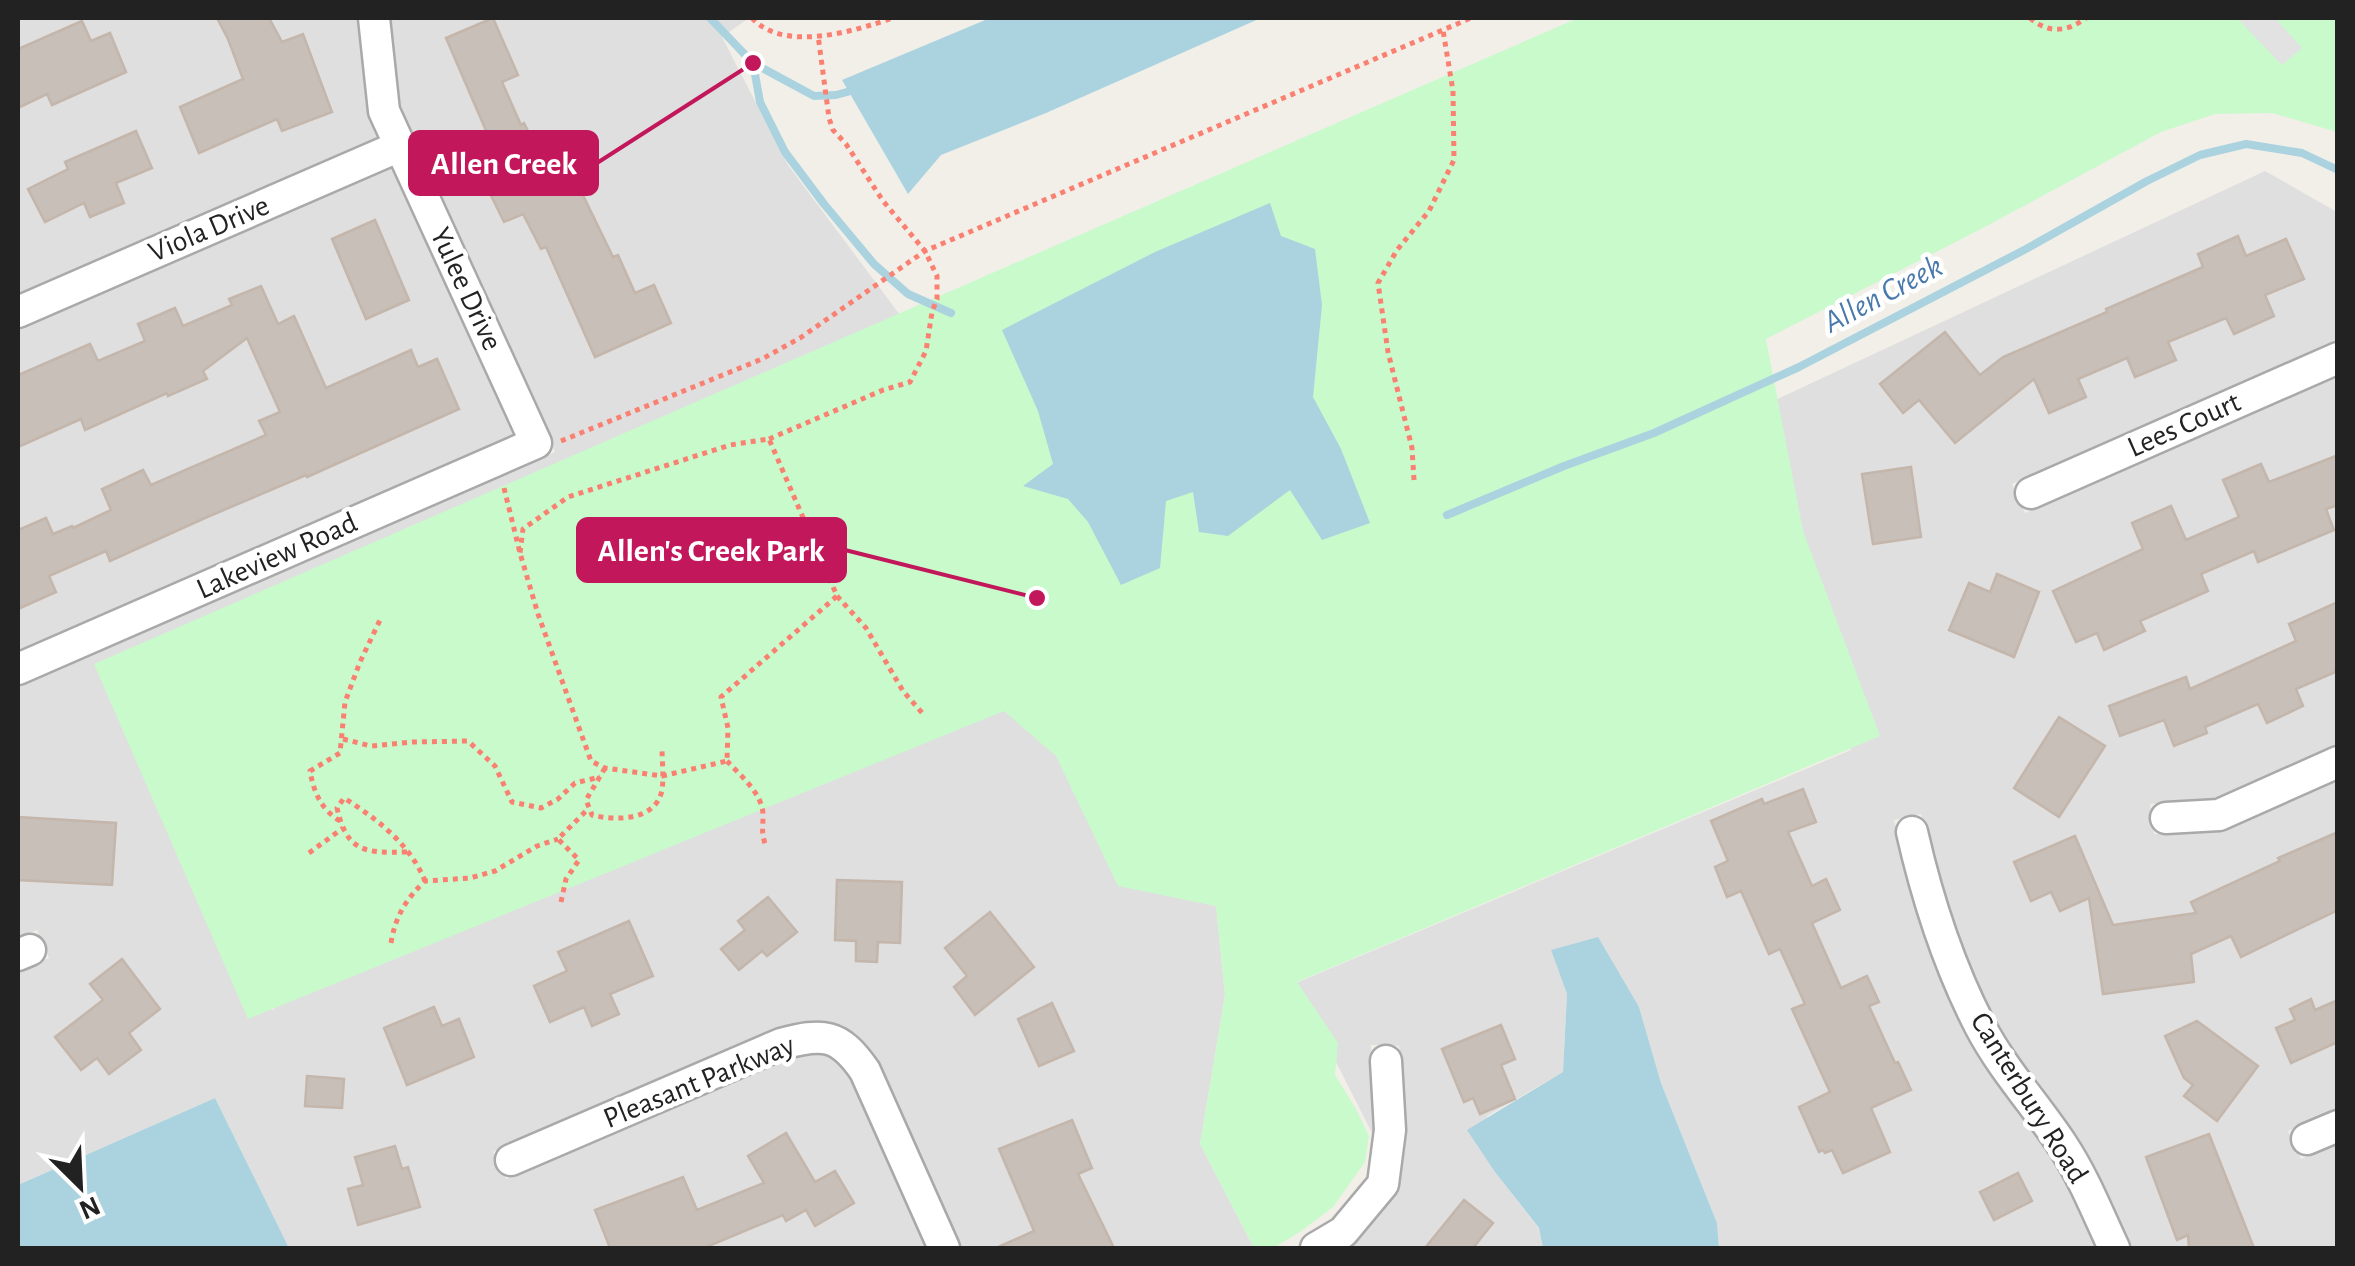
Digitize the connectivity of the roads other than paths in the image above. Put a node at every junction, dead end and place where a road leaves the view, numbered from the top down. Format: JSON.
{"nodes":[{"id":1,"x":374,"y":18,"type":"edge"},
{"id":2,"x":400,"y":146,"type":"junction"},
{"id":3,"x":18,"y":312,"type":"edge"},
{"id":4,"x":2338,"y":358,"type":"edge"},
{"id":5,"x":536,"y":443,"type":"joint"},
{"id":6,"x":2030,"y":492,"type":"dead end"},
{"id":7,"x":18,"y":669,"type":"edge"},
{"id":8,"x":2338,"y":762,"type":"edge"},
{"id":9,"x":2166,"y":818,"type":"dead end"},
{"id":10,"x":1912,"y":832,"type":"dead end"},
{"id":11,"x":1386,"y":1060,"type":"dead end"},
{"id":12,"x":2338,"y":1126,"type":"edge"},
{"id":13,"x":2307,"y":1139,"type":"dead end"},
{"id":14,"x":512,"y":1160,"type":"dead end"},
{"id":15,"x":944,"y":1248,"type":"edge"},
{"id":16,"x":1316,"y":1248,"type":"edge"},
{"id":17,"x":2114,"y":1248,"type":"edge"}],
"edges":[{"from":1,"to":2,"type":"street","name":"Yulee Drive"},
{"from":2,"to":3,"type":"street","name":"Viola Drive"},
{"from":2,"to":5,"type":"street","name":"Yulee Drive"},
{"from":4,"to":6,"type":"street","name":"Lees Court"},
{"from":5,"to":7,"type":"street","name":"Lakeview Road"},
{"from":8,"to":9,"type":"street"},
{"from":10,"to":17,"type":"street","name":"Canterbury Road"},
{"from":11,"to":16,"type":"street"},
{"from":12,"to":13,"type":"street"},
{"from":14,"to":15,"type":"street","name":"Pleasant Parkway"}]}
